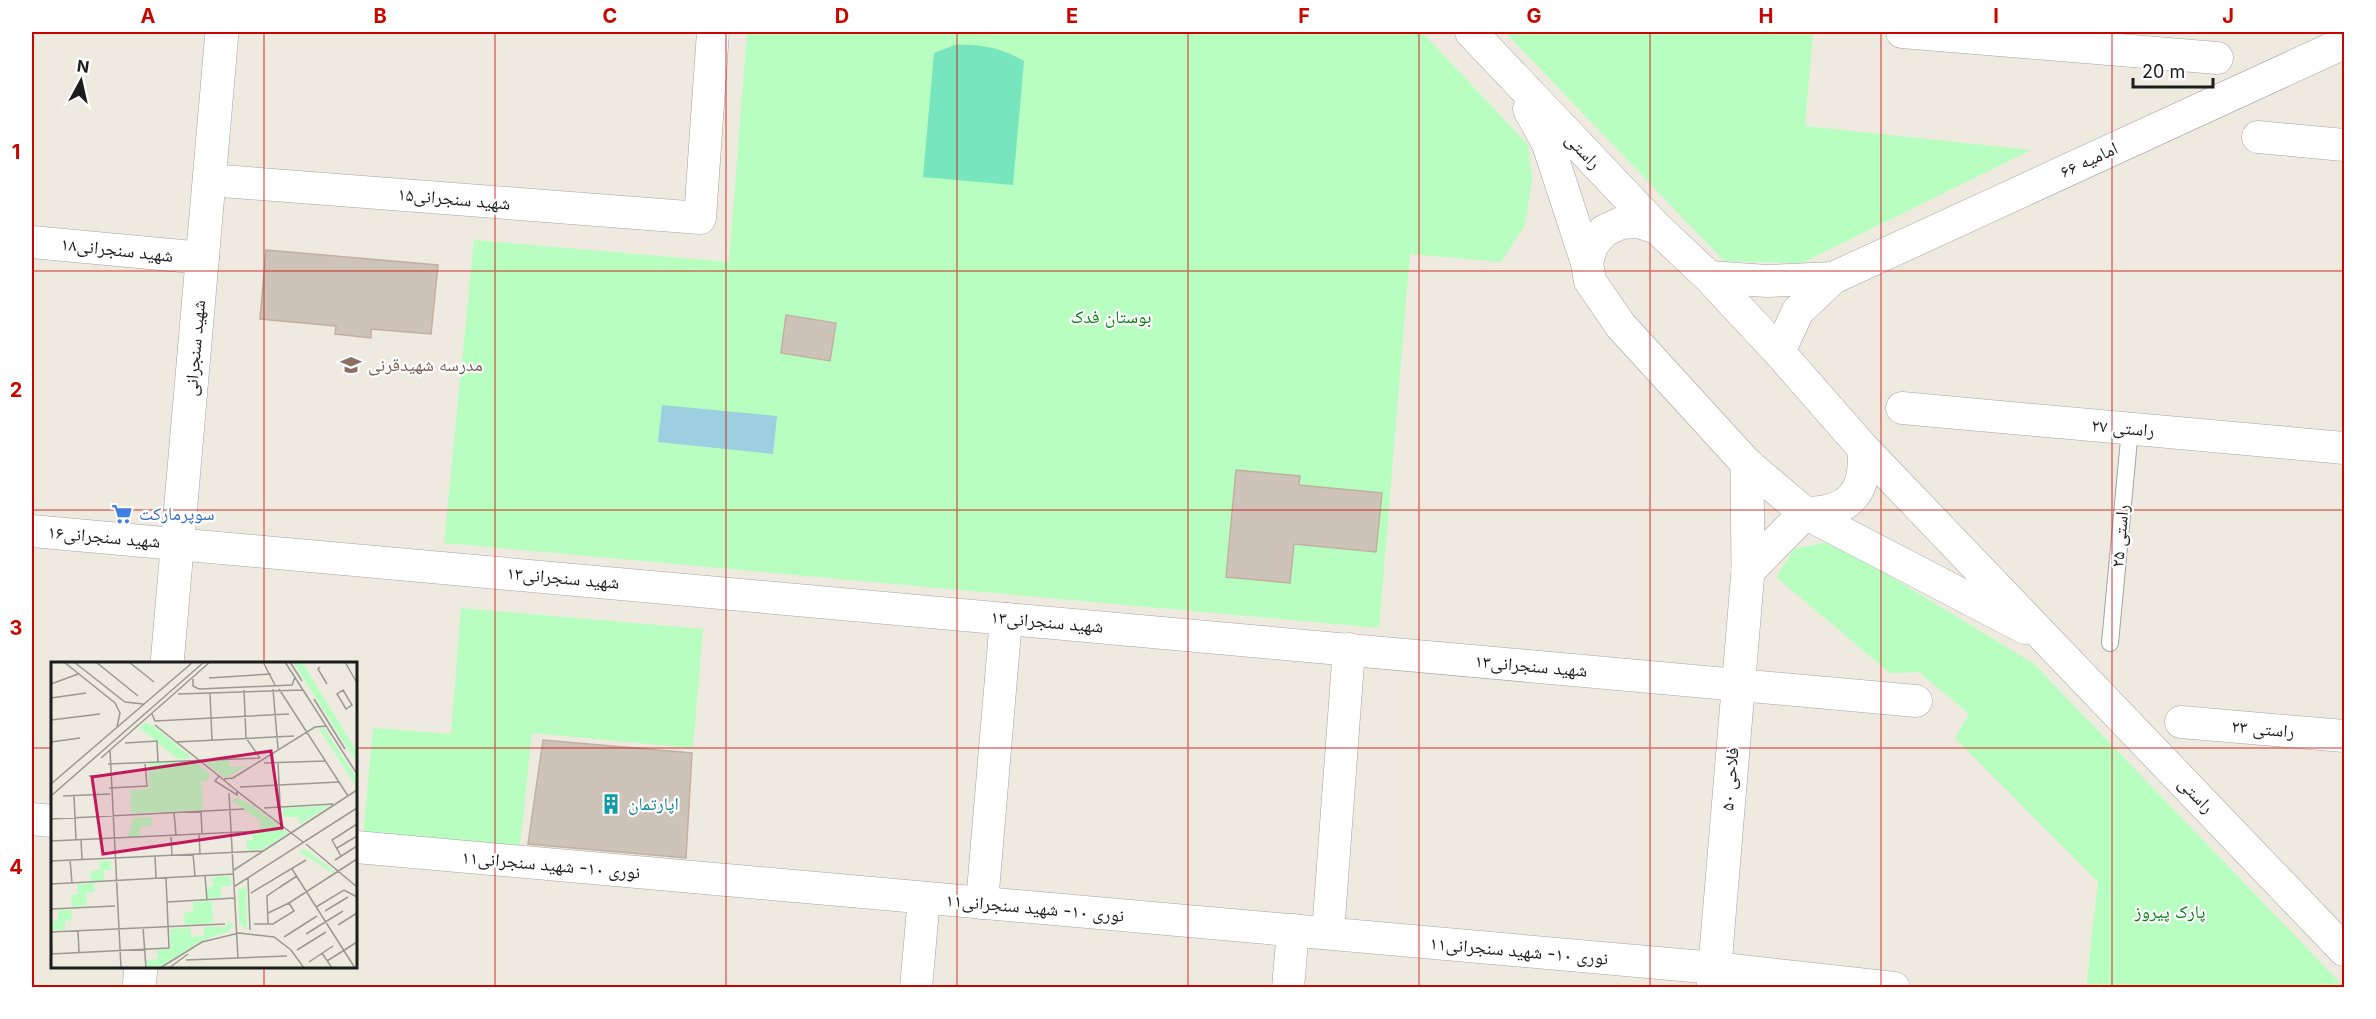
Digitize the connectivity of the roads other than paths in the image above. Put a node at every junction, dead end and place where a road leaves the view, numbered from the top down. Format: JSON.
{"nodes":[{"id":1,"x":222,"y":32,"type":"edge"},
{"id":2,"x":713,"y":32,"type":"edge"},
{"id":3,"x":1471,"y":32,"type":"edge"},
{"id":4,"x":1902,"y":32,"type":"edge"},
{"id":5,"x":2344,"y":43,"type":"edge"},
{"id":6,"x":2210,"y":45,"type":"edge"},
{"id":7,"x":1510,"y":74,"type":"junction"},
{"id":8,"x":2249,"y":87,"type":"junction"},
{"id":9,"x":2258,"y":137,"type":"dead end"},
{"id":10,"x":2344,"y":145,"type":"edge"},
{"id":11,"x":209,"y":180,"type":"junction"},
{"id":12,"x":1657,"y":228,"type":"junction"},
{"id":13,"x":32,"y":242,"type":"edge"},
{"id":14,"x":203,"y":258,"type":"junction"},
{"id":15,"x":1587,"y":263,"type":"junction"},
{"id":16,"x":1709,"y":277,"type":"junction"},
{"id":17,"x":1833,"y":278,"type":"junction"},
{"id":18,"x":1779,"y":352,"type":"junction"},
{"id":19,"x":1902,"y":408,"type":"dead end"},
{"id":20,"x":2130,"y":429,"type":"junction"},
{"id":21,"x":1863,"y":448,"type":"junction"},
{"id":22,"x":2344,"y":448,"type":"edge"},
{"id":23,"x":1747,"y":464,"type":"junction"},
{"id":24,"x":1805,"y":513,"type":"junction"},
{"id":25,"x":32,"y":531,"type":"edge"},
{"id":26,"x":177,"y":544,"type":"junction"},
{"id":27,"x":1748,"y":571,"type":"junction"},
{"id":28,"x":1006,"y":619,"type":"junction"},
{"id":29,"x":2048,"y":640,"type":"junction"},
{"id":30,"x":2110,"y":643,"type":"dead end"},
{"id":31,"x":1349,"y":649,"type":"junction"},
{"id":32,"x":167,"y":662,"type":"edge"},
{"id":33,"x":1738,"y":685,"type":"junction"},
{"id":34,"x":1916,"y":701,"type":"dead end"},
{"id":35,"x":2181,"y":722,"type":"dead end"},
{"id":36,"x":2344,"y":736,"type":"edge"},
{"id":37,"x":32,"y":819,"type":"edge"},
{"id":38,"x":51,"y":820,"type":"edge"},
{"id":39,"x":357,"y":848,"type":"edge"},
{"id":40,"x":924,"y":898,"type":"junction"},
{"id":41,"x":982,"y":903,"type":"junction"},
{"id":42,"x":1293,"y":930,"type":"junction"},
{"id":43,"x":1328,"y":933,"type":"junction"},
{"id":44,"x":2344,"y":950,"type":"edge"},
{"id":45,"x":141,"y":968,"type":"edge"},
{"id":46,"x":1714,"y":978,"type":"edge"},
{"id":47,"x":139,"y":987,"type":"edge"},
{"id":48,"x":916,"y":987,"type":"edge"},
{"id":49,"x":1288,"y":987,"type":"edge"},
{"id":50,"x":1894,"y":987,"type":"edge"}],
"edges":[{"from":1,"to":11,"type":"street","name":"شهید سنجرانی"},
{"from":2,"to":11,"type":"street","name":"شهید سنجرانی۱۵"},
{"from":3,"to":7,"type":"street","name":"راستی"},
{"from":4,"to":6,"type":"street"},
{"from":5,"to":8,"type":"street","name":"امامیه ۶۶"},
{"from":6,"to":8,"type":"street"},
{"from":7,"to":12,"type":"street","name":"راستی"},
{"from":7,"to":15,"type":"street","name":"راستی"},
{"from":8,"to":17,"type":"street","name":"امامیه ۶۶"},
{"from":9,"to":10,"type":"street"},
{"from":11,"to":14,"type":"street","name":"شهید سنجرانی"},
{"from":12,"to":15,"type":"street"},
{"from":12,"to":16,"type":"street","name":"راستی"},
{"from":13,"to":14,"type":"street","name":"شهید سنجرانی۱۸"},
{"from":14,"to":26,"type":"street","name":"شهید سنجرانی"},
{"from":15,"to":23,"type":"street","name":"راستی"},
{"from":16,"to":17,"type":"street"},
{"from":16,"to":18,"type":"street","name":"راستی"},
{"from":17,"to":18,"type":"street"},
{"from":18,"to":21,"type":"street","name":"راستی"},
{"from":19,"to":20,"type":"street","name":"راستی ۲۷"},
{"from":20,"to":22,"type":"street","name":"راستی ۲۷"},
{"from":20,"to":30,"type":"lane","name":"راستی ۲۵"},
{"from":21,"to":24,"type":"street"},
{"from":21,"to":29,"type":"street","name":"راستی"},
{"from":23,"to":24,"type":"street","name":"راستی"},
{"from":23,"to":27,"type":"street","name":"فلاحی ۵۰"},
{"from":24,"to":27,"type":"street"},
{"from":24,"to":29,"type":"street","name":"راستی"},
{"from":25,"to":26,"type":"street","name":"شهید سنجرانی۱۶"},
{"from":26,"to":28,"type":"street","name":"شهید سنجرانی۱۳"},
{"from":26,"to":32,"type":"street","name":"شهید سنجرانی"},
{"from":27,"to":33,"type":"street","name":"فلاحی ۵۰"},
{"from":28,"to":31,"type":"street","name":"شهید سنجرانی۱۳"},
{"from":28,"to":41,"type":"street"},
{"from":29,"to":44,"type":"street","name":"راستی"},
{"from":31,"to":33,"type":"street","name":"شهید سنجرانی۱۳"},
{"from":31,"to":43,"type":"street"},
{"from":33,"to":34,"type":"street","name":"شهید سنجرانی۱۳"},
{"from":33,"to":46,"type":"street","name":"فلاحی ۵۰"},
{"from":35,"to":36,"type":"street","name":"راستی ۲۳"},
{"from":37,"to":38,"type":"street"},
{"from":39,"to":40,"type":"street","name":"نوری ۱۰- شهید سنجرانی۱۱"},
{"from":40,"to":41,"type":"street","name":"نوری ۱۰- شهید سنجرانی۱۱"},
{"from":40,"to":48,"type":"street"},
{"from":41,"to":42,"type":"street","name":"نوری ۱۰- شهید سنجرانی۱۱"},
{"from":42,"to":43,"type":"street","name":"نوری ۱۰- شهید سنجرانی۱۱"},
{"from":42,"to":49,"type":"street"},
{"from":43,"to":46,"type":"street","name":"نوری ۱۰- شهید سنجرانی۱۱"},
{"from":45,"to":47,"type":"street"},
{"from":46,"to":50,"type":"street","name":"نوری ۱۰- شهید سنجرانی۱۱"}]}
